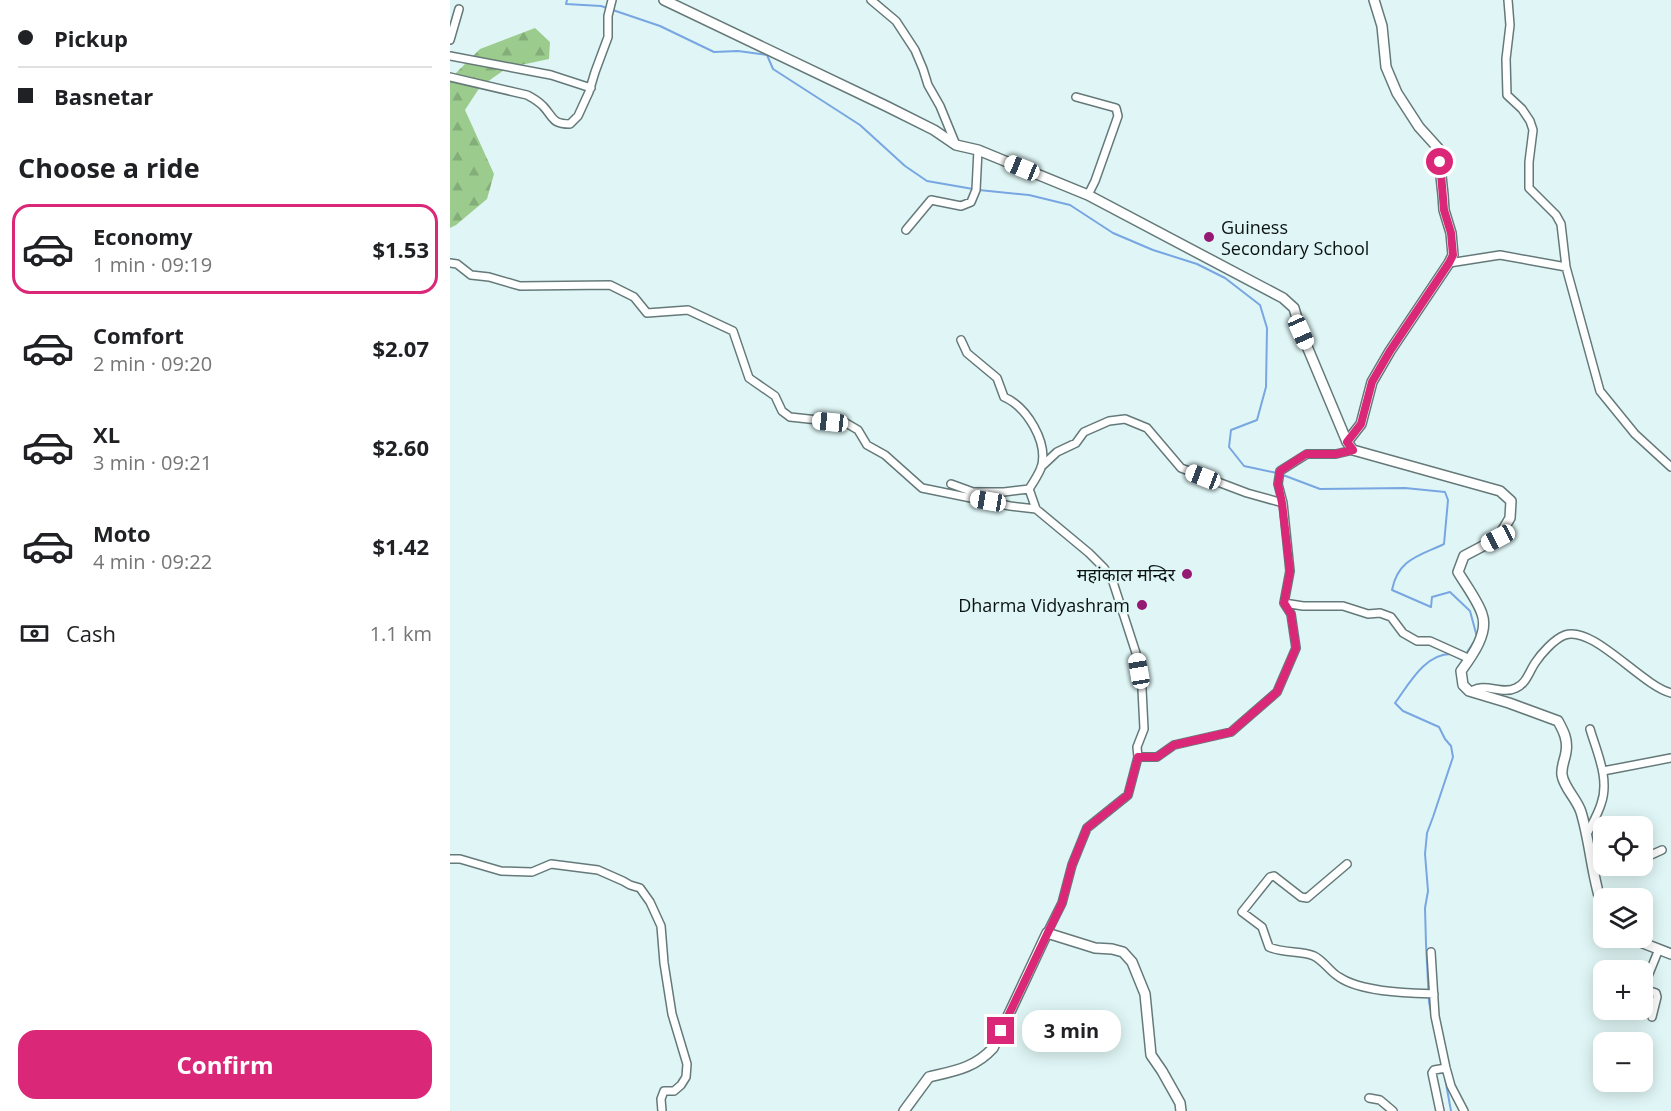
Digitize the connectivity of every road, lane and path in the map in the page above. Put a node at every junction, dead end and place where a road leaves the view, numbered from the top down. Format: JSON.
{"nodes":[{"id":1,"x":664,"y":0,"type":"edge"},
{"id":2,"x":871,"y":0,"type":"edge"},
{"id":3,"x":1374,"y":0,"type":"edge"},
{"id":4,"x":1508,"y":0,"type":"edge"},
{"id":5,"x":611,"y":3,"type":"edge"},
{"id":6,"x":459,"y":9,"type":"dead end"},
{"id":7,"x":450,"y":40,"type":"edge"},
{"id":8,"x":450,"y":56,"type":"edge"},
{"id":9,"x":450,"y":76,"type":"edge"},
{"id":10,"x":591,"y":88,"type":"junction"},
{"id":11,"x":1076,"y":97,"type":"dead end"},
{"id":12,"x":956,"y":145,"type":"junction"},
{"id":13,"x":978,"y":150,"type":"junction"},
{"id":14,"x":1088,"y":195,"type":"junction"},
{"id":15,"x":906,"y":230,"type":"dead end"},
{"id":16,"x":450,"y":263,"type":"edge"},
{"id":17,"x":1449,"y":263,"type":"junction"},
{"id":18,"x":1566,"y":267,"type":"junction"},
{"id":19,"x":961,"y":340,"type":"dead end"},
{"id":20,"x":1347,"y":442,"type":"junction"},
{"id":21,"x":1353,"y":450,"type":"junction"},
{"id":22,"x":1041,"y":467,"type":"junction"},
{"id":23,"x":1671,"y":467,"type":"edge"},
{"id":24,"x":951,"y":484,"type":"dead end"},
{"id":25,"x":1029,"y":489,"type":"junction"},
{"id":26,"x":1282,"y":503,"type":"junction"},
{"id":27,"x":1036,"y":509,"type":"junction"},
{"id":28,"x":1284,"y":603,"type":"junction"},
{"id":29,"x":1467,"y":658,"type":"junction"},
{"id":30,"x":1469,"y":691,"type":"junction"},
{"id":31,"x":1671,"y":693,"type":"edge"},
{"id":32,"x":1590,"y":729,"type":"dead end"},
{"id":33,"x":1138,"y":757,"type":"junction"},
{"id":34,"x":1671,"y":758,"type":"edge"},
{"id":35,"x":1603,"y":771,"type":"junction"},
{"id":36,"x":1587,"y":834,"type":"junction"},
{"id":37,"x":1662,"y":850,"type":"dead end"},
{"id":38,"x":1653,"y":854,"type":"edge"},
{"id":39,"x":450,"y":859,"type":"edge"},
{"id":40,"x":1347,"y":864,"type":"dead end"},
{"id":41,"x":1593,"y":866,"type":"edge"},
{"id":42,"x":1047,"y":933,"type":"junction"},
{"id":43,"x":1653,"y":947,"type":"edge"},
{"id":44,"x":1659,"y":949,"type":"junction"},
{"id":45,"x":1431,"y":952,"type":"dead end"},
{"id":46,"x":1671,"y":954,"type":"edge"},
{"id":47,"x":1653,"y":964,"type":"edge"},
{"id":48,"x":1653,"y":992,"type":"edge"},
{"id":49,"x":1434,"y":994,"type":"junction"},
{"id":50,"x":1653,"y":1013,"type":"edge"},
{"id":51,"x":1446,"y":1068,"type":"junction"},
{"id":52,"x":1369,"y":1098,"type":"dead end"},
{"id":53,"x":662,"y":1111,"type":"edge"},
{"id":54,"x":904,"y":1111,"type":"edge"},
{"id":55,"x":1180,"y":1111,"type":"edge"},
{"id":56,"x":1393,"y":1111,"type":"edge"},
{"id":57,"x":1440,"y":1111,"type":"edge"},
{"id":58,"x":1464,"y":1111,"type":"edge"}],
"edges":[{"from":1,"to":12,"type":"street"},
{"from":2,"to":12,"type":"street"},
{"from":3,"to":17,"type":"street"},
{"from":4,"to":18,"type":"street"},
{"from":5,"to":10,"type":"street"},
{"from":6,"to":7,"type":"street"},
{"from":8,"to":10,"type":"street"},
{"from":9,"to":10,"type":"street"},
{"from":11,"to":14,"type":"street"},
{"from":12,"to":13,"type":"street"},
{"from":13,"to":14,"type":"street"},
{"from":13,"to":15,"type":"street"},
{"from":14,"to":20,"type":"street"},
{"from":16,"to":27,"type":"street"},
{"from":17,"to":18,"type":"street"},
{"from":17,"to":20,"type":"street"},
{"from":18,"to":23,"type":"street"},
{"from":19,"to":22,"type":"street"},
{"from":20,"to":21,"type":"street"},
{"from":21,"to":26,"type":"street"},
{"from":21,"to":29,"type":"street"},
{"from":22,"to":25,"type":"street"},
{"from":22,"to":26,"type":"street"},
{"from":24,"to":25,"type":"street"},
{"from":25,"to":27,"type":"street"},
{"from":26,"to":28,"type":"street"},
{"from":27,"to":33,"type":"street"},
{"from":28,"to":29,"type":"street"},
{"from":28,"to":33,"type":"street"},
{"from":29,"to":30,"type":"street"},
{"from":30,"to":31,"type":"street"},
{"from":30,"to":36,"type":"street"},
{"from":32,"to":35,"type":"street"},
{"from":33,"to":42,"type":"street"},
{"from":34,"to":35,"type":"street"},
{"from":35,"to":36,"type":"street"},
{"from":36,"to":41,"type":"street"},
{"from":37,"to":38,"type":"street"},
{"from":39,"to":53,"type":"street"},
{"from":40,"to":49,"type":"street"},
{"from":42,"to":54,"type":"street"},
{"from":42,"to":55,"type":"street"},
{"from":43,"to":44,"type":"street"},
{"from":44,"to":46,"type":"street"},
{"from":44,"to":47,"type":"street"},
{"from":45,"to":49,"type":"street"},
{"from":48,"to":50,"type":"street"},
{"from":49,"to":51,"type":"street"},
{"from":51,"to":57,"type":"street"},
{"from":51,"to":58,"type":"street"},
{"from":52,"to":56,"type":"street"}]}
